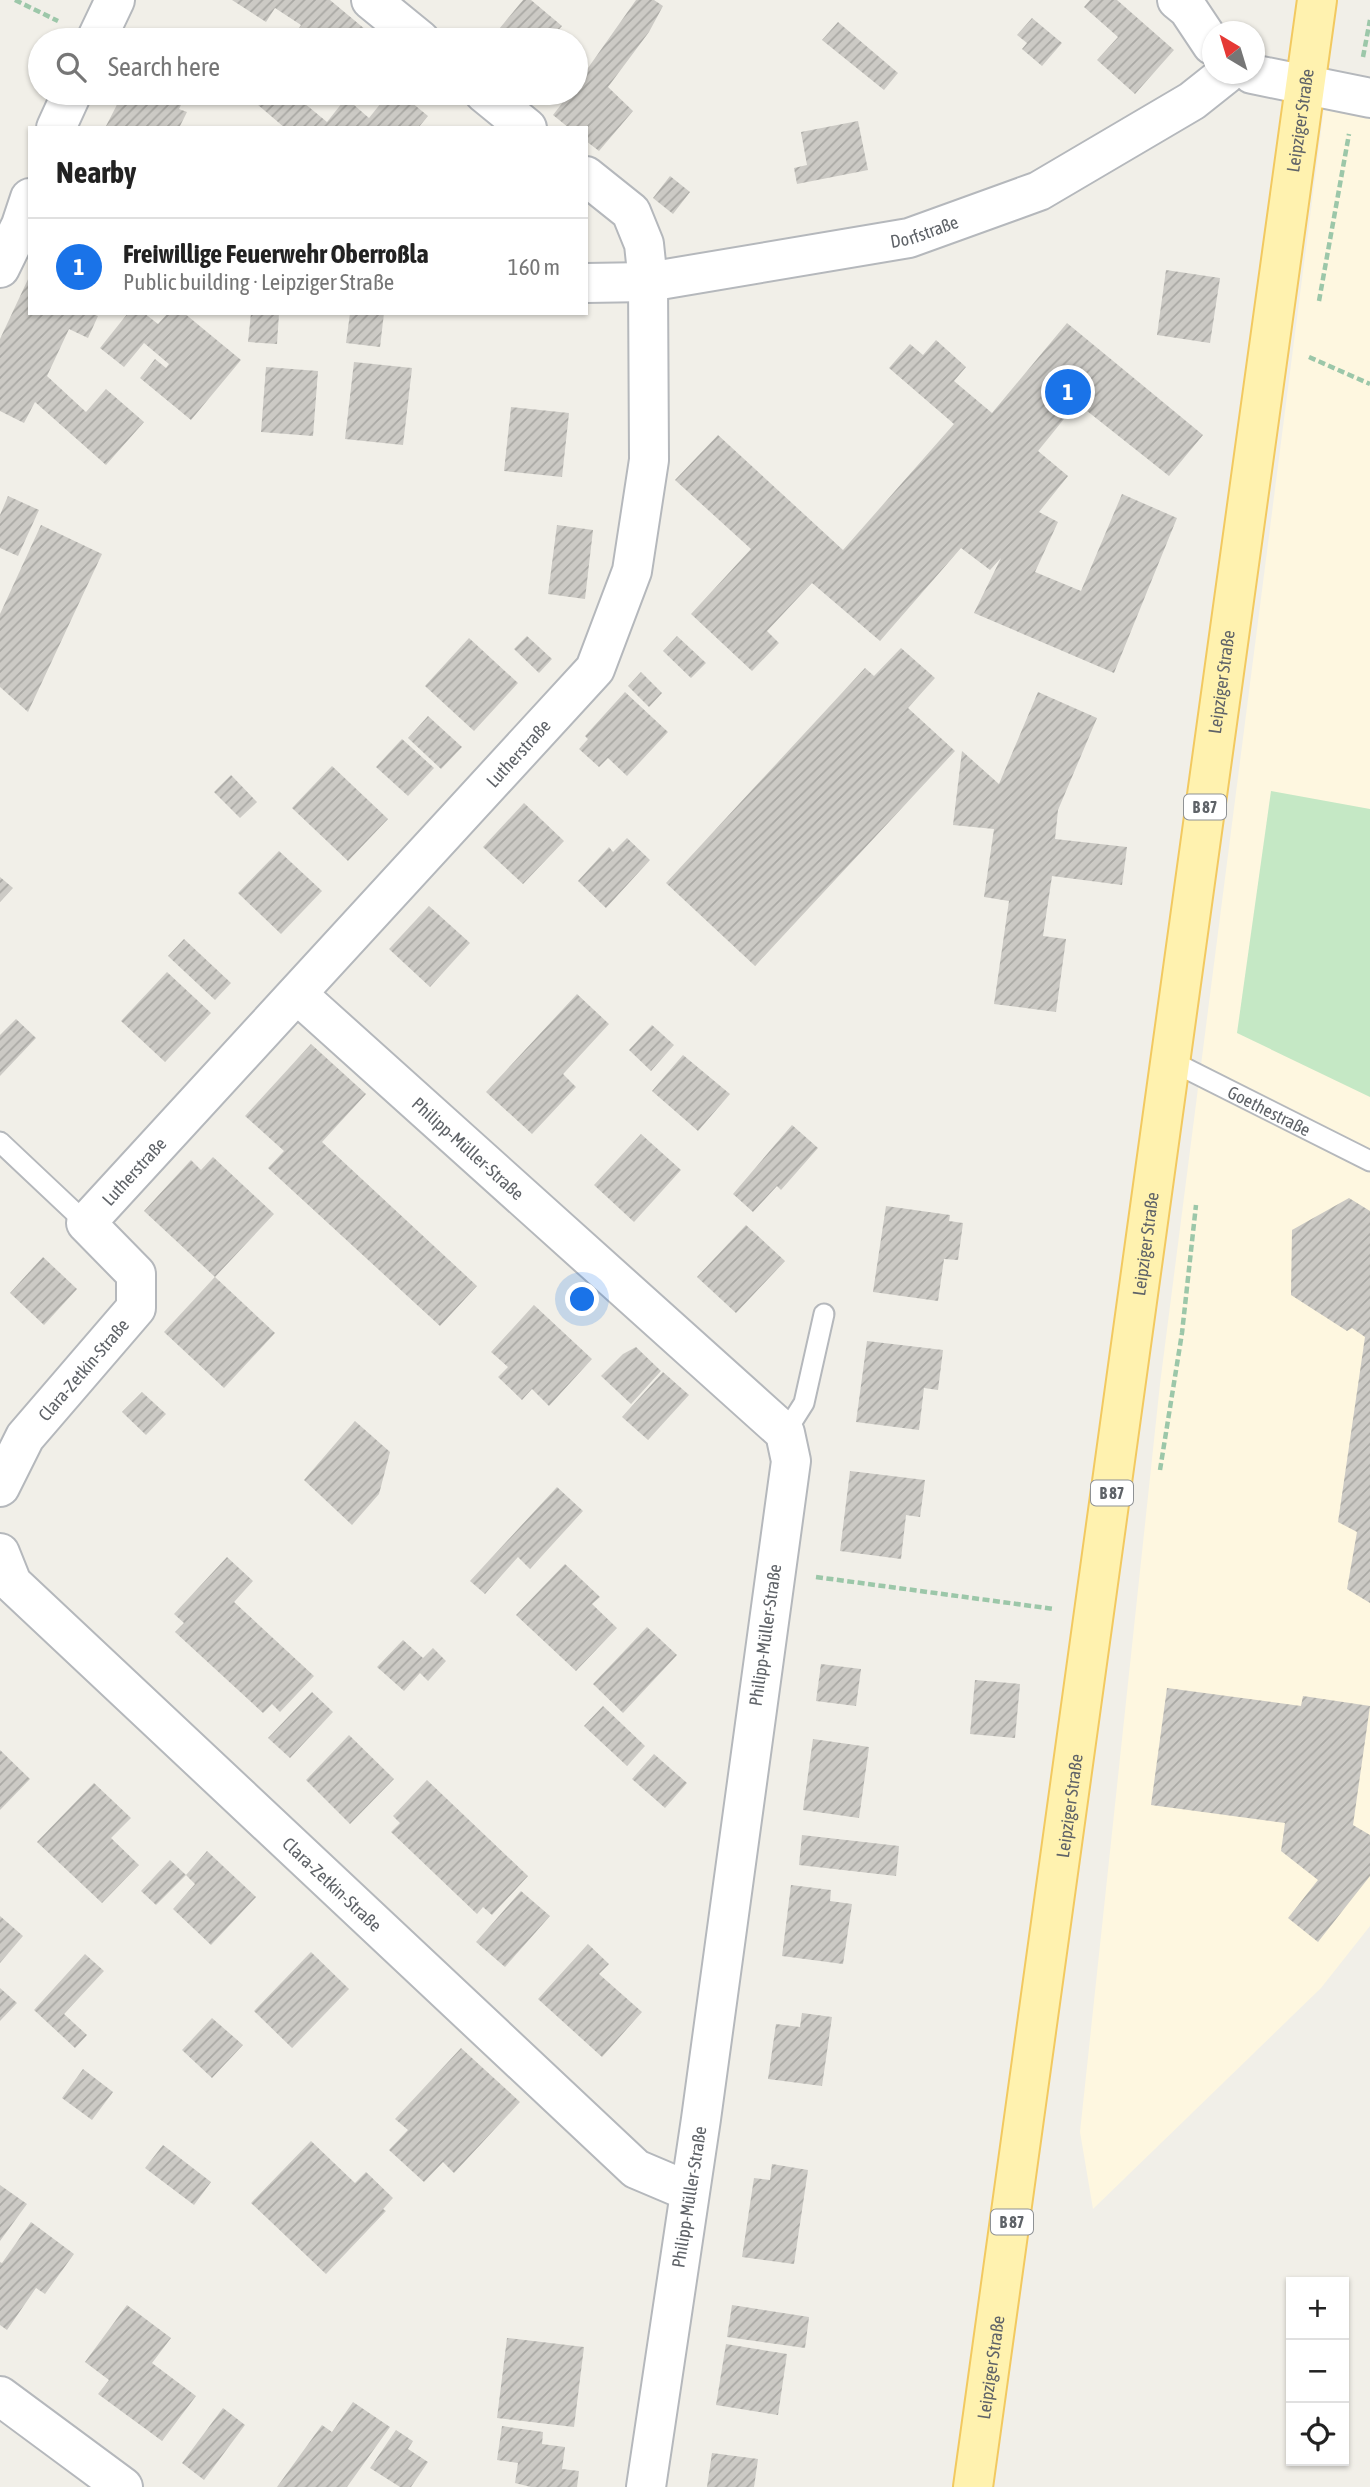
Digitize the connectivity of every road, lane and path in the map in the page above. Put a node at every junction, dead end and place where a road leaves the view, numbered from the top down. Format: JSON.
{"nodes":[{"id":1,"x":115,"y":0,"type":"edge"},
{"id":2,"x":371,"y":0,"type":"edge"},
{"id":3,"x":1177,"y":0,"type":"edge"},
{"id":4,"x":1317,"y":0,"type":"edge"},
{"id":5,"x":102,"y":28,"type":"edge"},
{"id":6,"x":405,"y":28,"type":"edge"},
{"id":7,"x":1202,"y":29,"type":"edge"},
{"id":8,"x":1265,"y":76,"type":"edge"},
{"id":9,"x":1305,"y":82,"type":"junction"},
{"id":10,"x":1213,"y":84,"type":"edge"},
{"id":11,"x":1370,"y":98,"type":"edge"},
{"id":12,"x":67,"y":105,"type":"edge"},
{"id":13,"x":499,"y":105,"type":"edge"},
{"id":14,"x":57,"y":126,"type":"edge"},
{"id":15,"x":525,"y":126,"type":"edge"},
{"id":16,"x":588,"y":178,"type":"edge"},
{"id":17,"x":20,"y":218,"type":"edge"},
{"id":18,"x":0,"y":268,"type":"edge"},
{"id":19,"x":648,"y":282,"type":"junction"},
{"id":20,"x":588,"y":283,"type":"edge"},
{"id":21,"x":1310,"y":357,"type":"dead end"},
{"id":22,"x":1370,"y":384,"type":"edge"},
{"id":23,"x":298,"y":995,"type":"junction"},
{"id":24,"x":1171,"y":1060,"type":"junction"},
{"id":25,"x":0,"y":1142,"type":"edge"},
{"id":26,"x":1370,"y":1161,"type":"edge"},
{"id":27,"x":86,"y":1223,"type":"junction"},
{"id":28,"x":824,"y":1314,"type":"dead end"},
{"id":29,"x":785,"y":1433,"type":"junction"},
{"id":30,"x":0,"y":1487,"type":"edge"},
{"id":31,"x":0,"y":1553,"type":"edge"},
{"id":32,"x":774,"y":1572,"type":"junction"},
{"id":33,"x":1096,"y":1615,"type":"junction"},
{"id":34,"x":688,"y":2191,"type":"junction"},
{"id":35,"x":0,"y":2396,"type":"edge"},
{"id":36,"x":122,"y":2487,"type":"edge"},
{"id":37,"x":646,"y":2487,"type":"edge"},
{"id":38,"x":973,"y":2487,"type":"edge"}],
"edges":[{"from":1,"to":5,"type":"street"},
{"from":2,"to":6,"type":"street"},
{"from":3,"to":7,"type":"street"},
{"from":4,"to":9,"type":"main road","name":"Leipziger Straße","number":"B 87"},
{"from":8,"to":9,"type":"street"},
{"from":9,"to":11,"type":"street"},
{"from":9,"to":24,"type":"main road","name":"Leipziger Straße","number":"B 87"},
{"from":10,"to":19,"type":"street","name":"Dorfstraße"},
{"from":12,"to":14,"type":"street"},
{"from":13,"to":15,"type":"street"},
{"from":16,"to":19,"type":"street","name":"Lutherstraße"},
{"from":17,"to":18,"type":"street"},
{"from":19,"to":20,"type":"street","name":"Dorfstraße"},
{"from":19,"to":23,"type":"street","name":"Lutherstraße"},
{"from":21,"to":22,"type":"path"},
{"from":23,"to":27,"type":"street","name":"Lutherstraße"},
{"from":23,"to":29,"type":"street","name":"Philipp-Müller-Straße"},
{"from":24,"to":26,"type":"lane","name":"Goethestraße"},
{"from":24,"to":33,"type":"main road","name":"Leipziger Straße","number":"B 87"},
{"from":25,"to":27,"type":"lane"},
{"from":27,"to":30,"type":"street","name":"Clara-Zetkin-Straße"},
{"from":28,"to":29,"type":"lane"},
{"from":29,"to":32,"type":"street","name":"Philipp-Müller-Straße"},
{"from":31,"to":34,"type":"street","name":"Clara-Zetkin-Straße"},
{"from":32,"to":33,"type":"path"},
{"from":32,"to":34,"type":"street","name":"Philipp-Müller-Straße"},
{"from":33,"to":38,"type":"main road","name":"Leipziger Straße","number":"B 87"},
{"from":34,"to":37,"type":"street","name":"Philipp-Müller-Straße"},
{"from":35,"to":36,"type":"street"}]}
